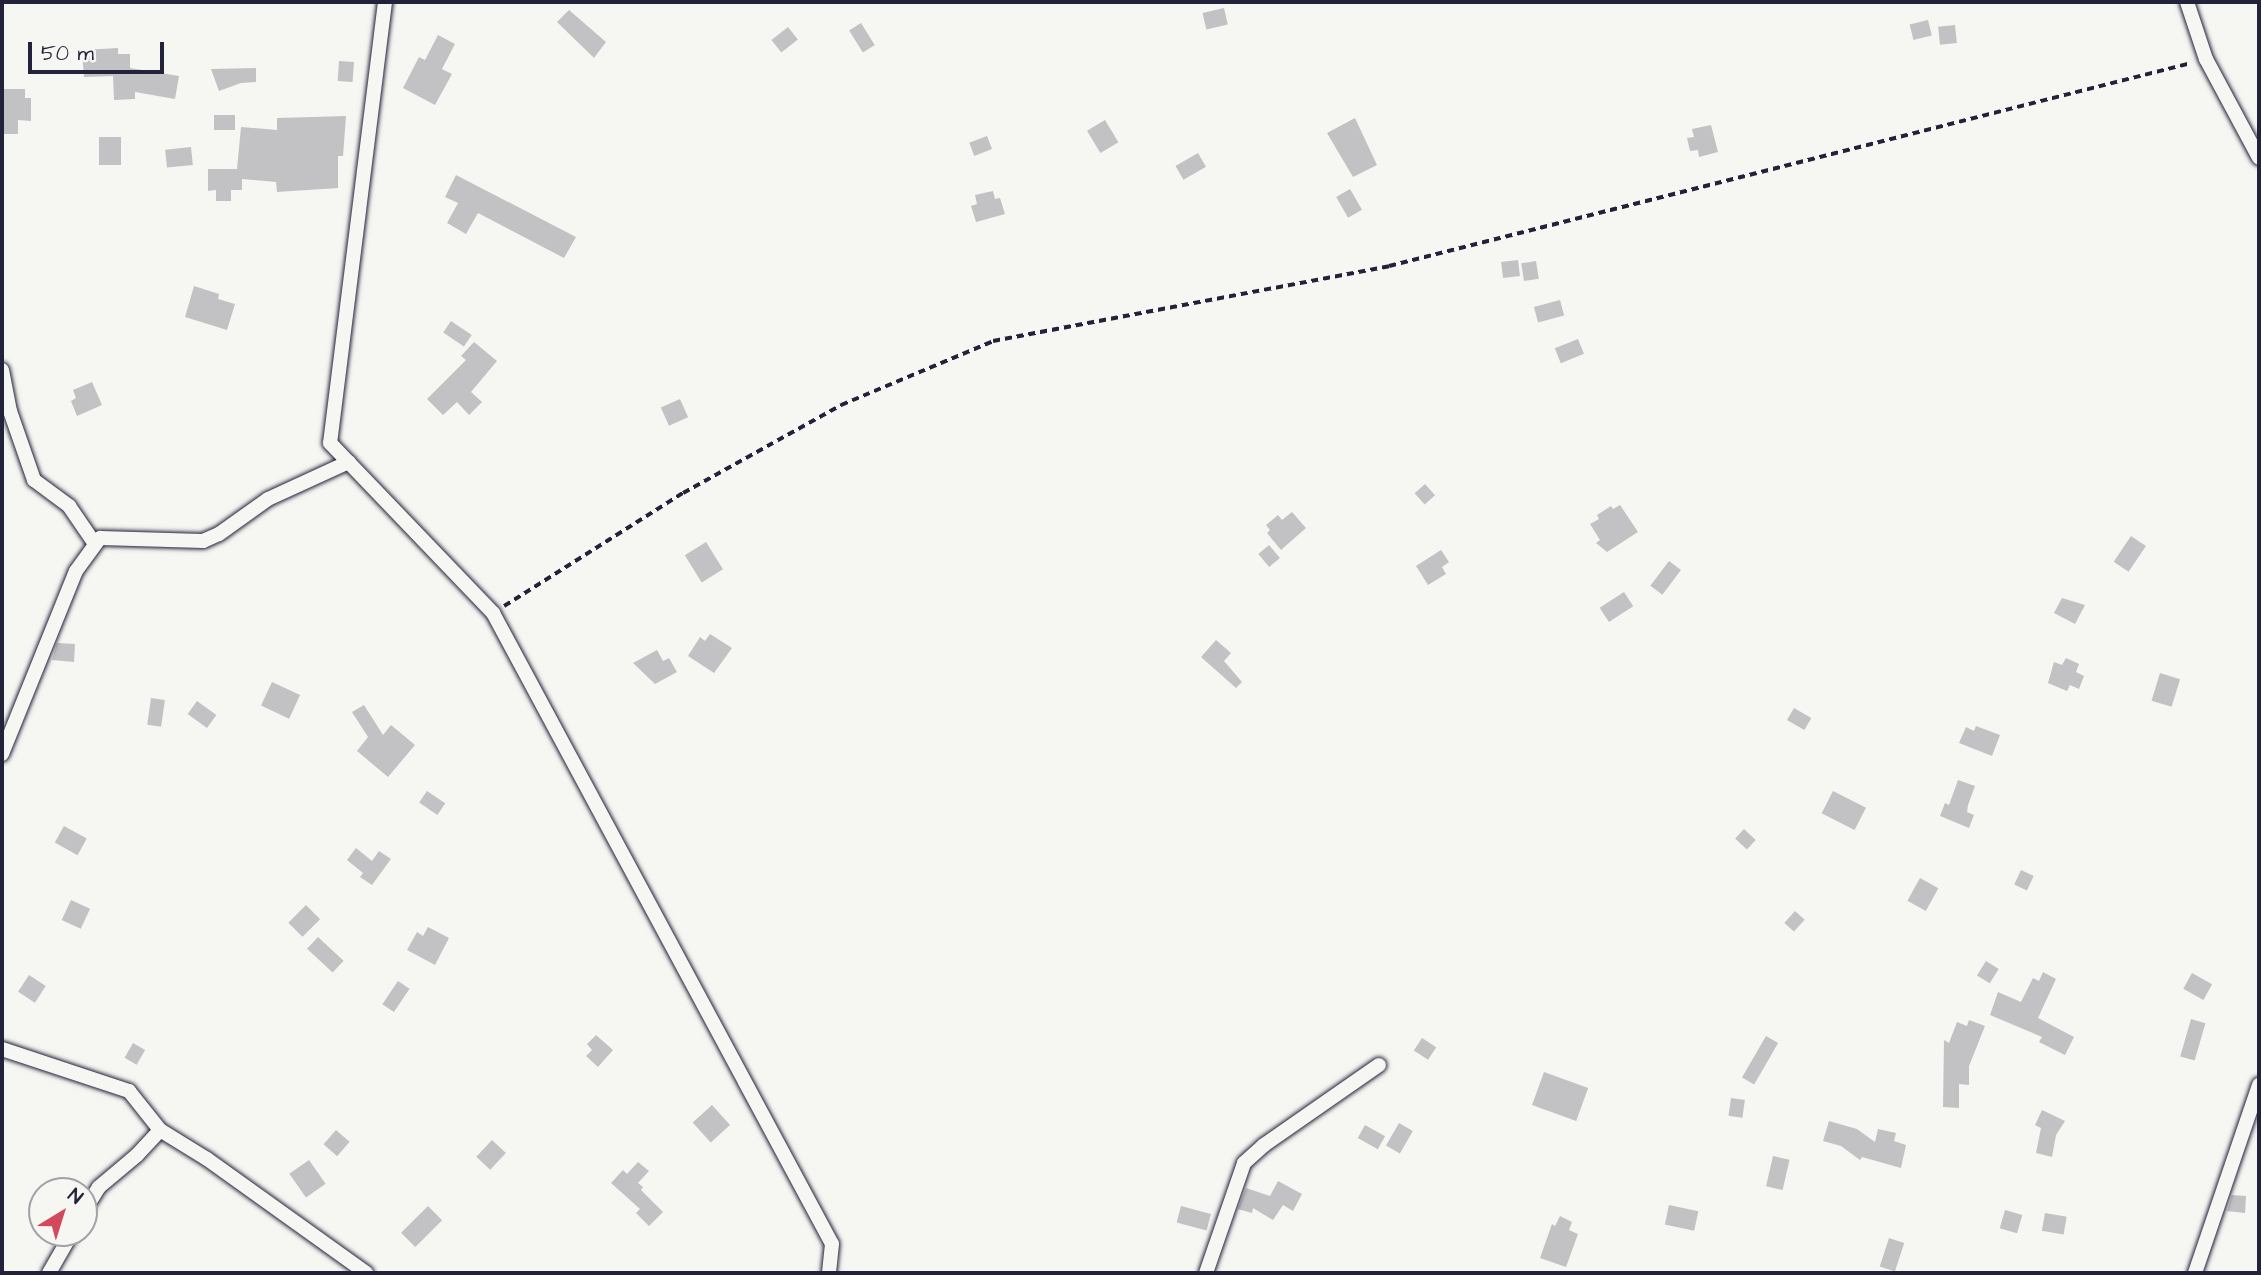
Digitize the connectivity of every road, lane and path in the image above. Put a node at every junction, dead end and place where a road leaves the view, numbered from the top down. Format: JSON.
{"nodes":[{"id":1,"x":385,"y":2,"type":"edge"},
{"id":2,"x":2186,"y":2,"type":"edge"},
{"id":3,"x":2206,"y":59,"type":"junction"},
{"id":4,"x":2259,"y":158,"type":"edge"},
{"id":5,"x":2,"y":370,"type":"edge"},
{"id":6,"x":349,"y":462,"type":"junction"},
{"id":7,"x":94,"y":544,"type":"junction"},
{"id":8,"x":493,"y":612,"type":"junction"},
{"id":9,"x":2,"y":754,"type":"edge"},
{"id":10,"x":2,"y":1049,"type":"edge"},
{"id":11,"x":1379,"y":1065,"type":"dead end"},
{"id":12,"x":2259,"y":1085,"type":"edge"},
{"id":13,"x":160,"y":1130,"type":"junction"},
{"id":14,"x":98,"y":1189,"type":"edge"},
{"id":15,"x":64,"y":1247,"type":"edge"},
{"id":16,"x":49,"y":1273,"type":"edge"},
{"id":17,"x":366,"y":1273,"type":"edge"},
{"id":18,"x":829,"y":1273,"type":"edge"},
{"id":19,"x":1206,"y":1273,"type":"edge"},
{"id":20,"x":2194,"y":1273,"type":"edge"}],
"edges":[{"from":1,"to":6,"type":"street"},
{"from":2,"to":3,"type":"street"},
{"from":3,"to":4,"type":"street"},
{"from":3,"to":8,"type":"path"},
{"from":5,"to":7,"type":"street"},
{"from":6,"to":7,"type":"street"},
{"from":6,"to":8,"type":"street"},
{"from":7,"to":9,"type":"street"},
{"from":8,"to":18,"type":"street"},
{"from":10,"to":13,"type":"street"},
{"from":11,"to":19,"type":"street"},
{"from":12,"to":20,"type":"street"},
{"from":13,"to":14,"type":"street"},
{"from":13,"to":17,"type":"street"},
{"from":15,"to":16,"type":"street"}]}
